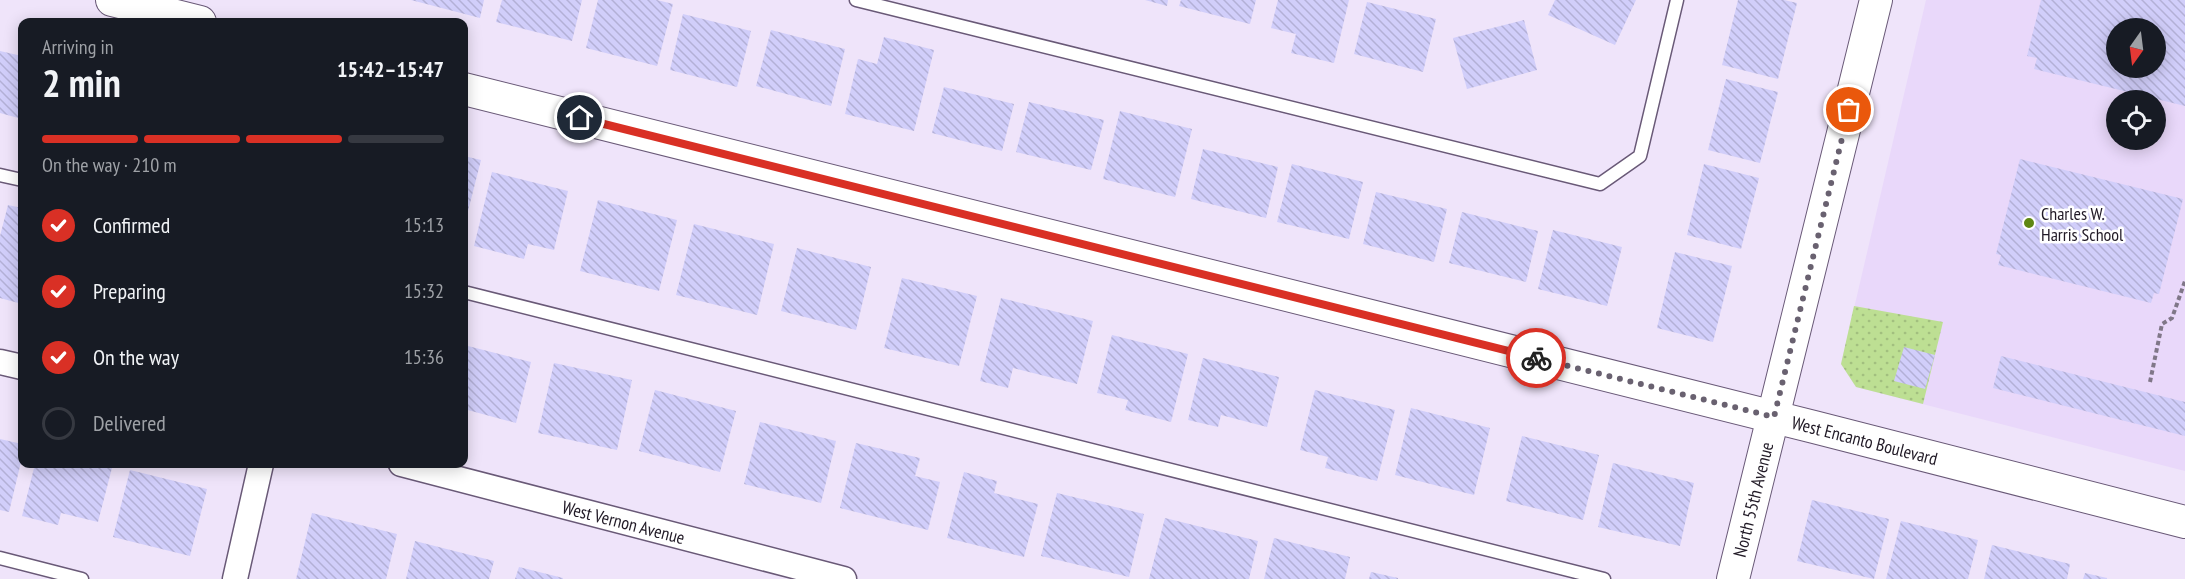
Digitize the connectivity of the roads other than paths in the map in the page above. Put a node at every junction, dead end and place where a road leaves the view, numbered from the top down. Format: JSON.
{"nodes":[{"id":1,"x":856,"y":0,"type":"edge"},
{"id":2,"x":1677,"y":0,"type":"edge"},
{"id":3,"x":1876,"y":0,"type":"edge"},
{"id":4,"x":125,"y":2,"type":"edge"},
{"id":5,"x":185,"y":18,"type":"edge"},
{"id":6,"x":468,"y":90,"type":"edge"},
{"id":7,"x":0,"y":175,"type":"edge"},
{"id":8,"x":18,"y":179,"type":"edge"},
{"id":9,"x":468,"y":293,"type":"edge"},
{"id":10,"x":0,"y":362,"type":"edge"},
{"id":11,"x":18,"y":367,"type":"edge"},
{"id":12,"x":1774,"y":417,"type":"junction"},
{"id":13,"x":260,"y":468,"type":"edge"},
{"id":14,"x":416,"y":468,"type":"edge"},
{"id":15,"x":2185,"y":522,"type":"edge"},
{"id":16,"x":0,"y":558,"type":"edge"},
{"id":17,"x":82,"y":579,"type":"edge"},
{"id":18,"x":235,"y":579,"type":"edge"},
{"id":19,"x":844,"y":579,"type":"edge"},
{"id":20,"x":1604,"y":579,"type":"edge"},
{"id":21,"x":1733,"y":579,"type":"edge"}],
"edges":[{"from":1,"to":2,"type":"lane"},
{"from":3,"to":12,"type":"street","name":"North 55th Avenue"},
{"from":4,"to":5,"type":"street"},
{"from":6,"to":12,"type":"street","name":"West Encanto Boulevard"},
{"from":7,"to":8,"type":"lane"},
{"from":9,"to":20,"type":"lane"},
{"from":10,"to":11,"type":"street"},
{"from":12,"to":15,"type":"street","name":"West Encanto Boulevard"},
{"from":12,"to":21,"type":"street","name":"North 55th Avenue"},
{"from":13,"to":18,"type":"street"},
{"from":14,"to":19,"type":"street","name":"West Vernon Avenue"},
{"from":16,"to":17,"type":"lane"}]}
